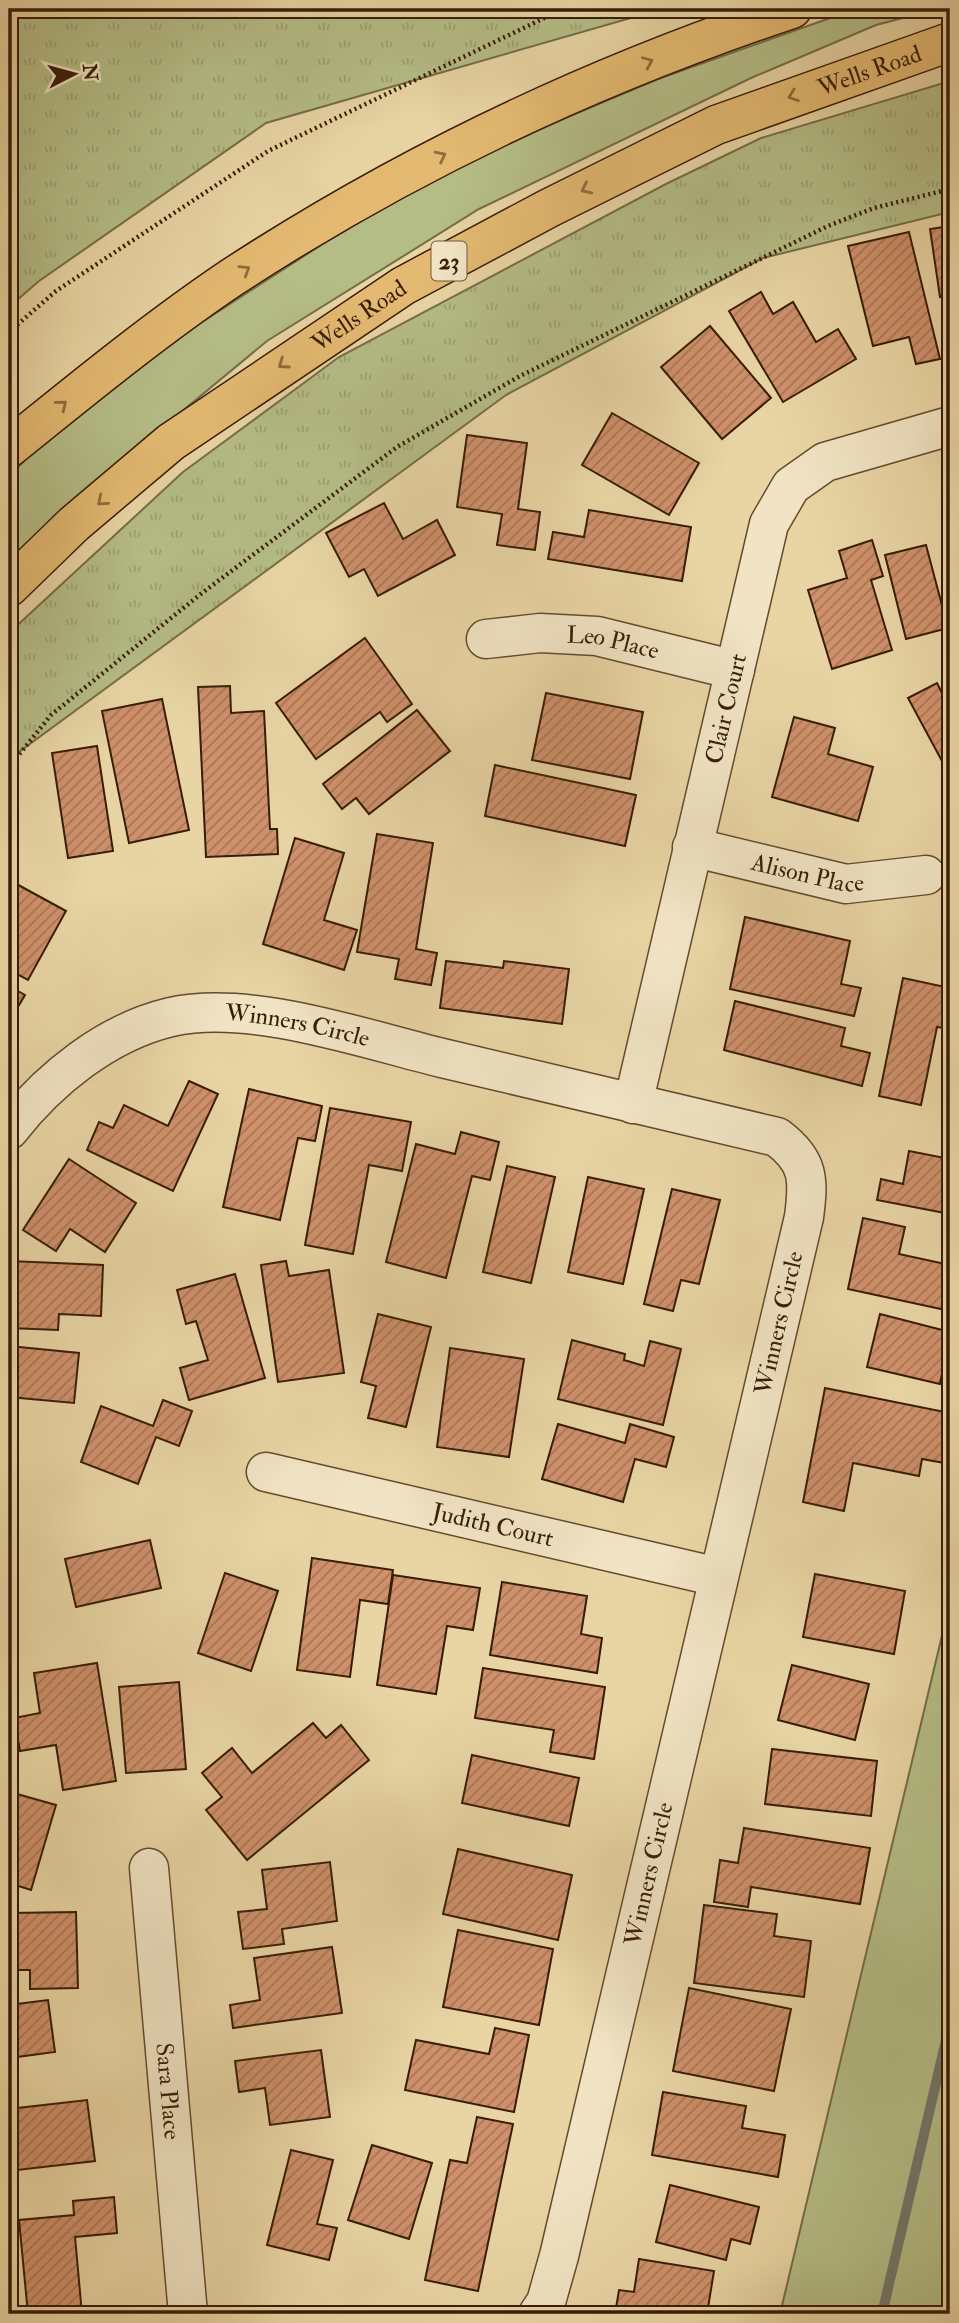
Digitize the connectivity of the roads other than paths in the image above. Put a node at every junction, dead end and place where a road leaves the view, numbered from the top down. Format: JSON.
{"nodes":[{"id":1,"x":792,"y":9,"type":"edge"},
{"id":2,"x":950,"y":42,"type":"edge"},
{"id":3,"x":950,"y":426,"type":"edge"},
{"id":4,"x":9,"y":449,"type":"edge"},
{"id":5,"x":9,"y":587,"type":"edge"},
{"id":6,"x":486,"y":639,"type":"dead end"},
{"id":7,"x":736,"y":670,"type":"junction"},
{"id":8,"x":692,"y":847,"type":"junction"},
{"id":9,"x":926,"y":875,"type":"dead end"},
{"id":10,"x":633,"y":1104,"type":"junction"},
{"id":11,"x":9,"y":1130,"type":"edge"},
{"id":12,"x":266,"y":1472,"type":"dead end"},
{"id":13,"x":719,"y":1577,"type":"junction"},
{"id":14,"x":149,"y":1868,"type":"dead end"},
{"id":15,"x":188,"y":2314,"type":"edge"},
{"id":16,"x":538,"y":2314,"type":"edge"}],
"edges":[{"from":4,"to":1,"type":"main road","one_way":true},
{"from":2,"to":5,"type":"main road","name":"Wells Road","number":"23","one_way":true},
{"from":3,"to":7,"type":"street","name":"Clair Court"},
{"from":6,"to":7,"type":"street","name":"Leo Place"},
{"from":7,"to":8,"type":"street","name":"Clair Court"},
{"from":8,"to":9,"type":"street","name":"Alison Place"},
{"from":8,"to":10,"type":"street","name":"Clair Court"},
{"from":10,"to":11,"type":"street","name":"Winners Circle"},
{"from":10,"to":13,"type":"street","name":"Winners Circle"},
{"from":12,"to":13,"type":"street","name":"Judith Court"},
{"from":13,"to":16,"type":"street","name":"Winners Circle"},
{"from":14,"to":15,"type":"street","name":"Sara Place"}]}
